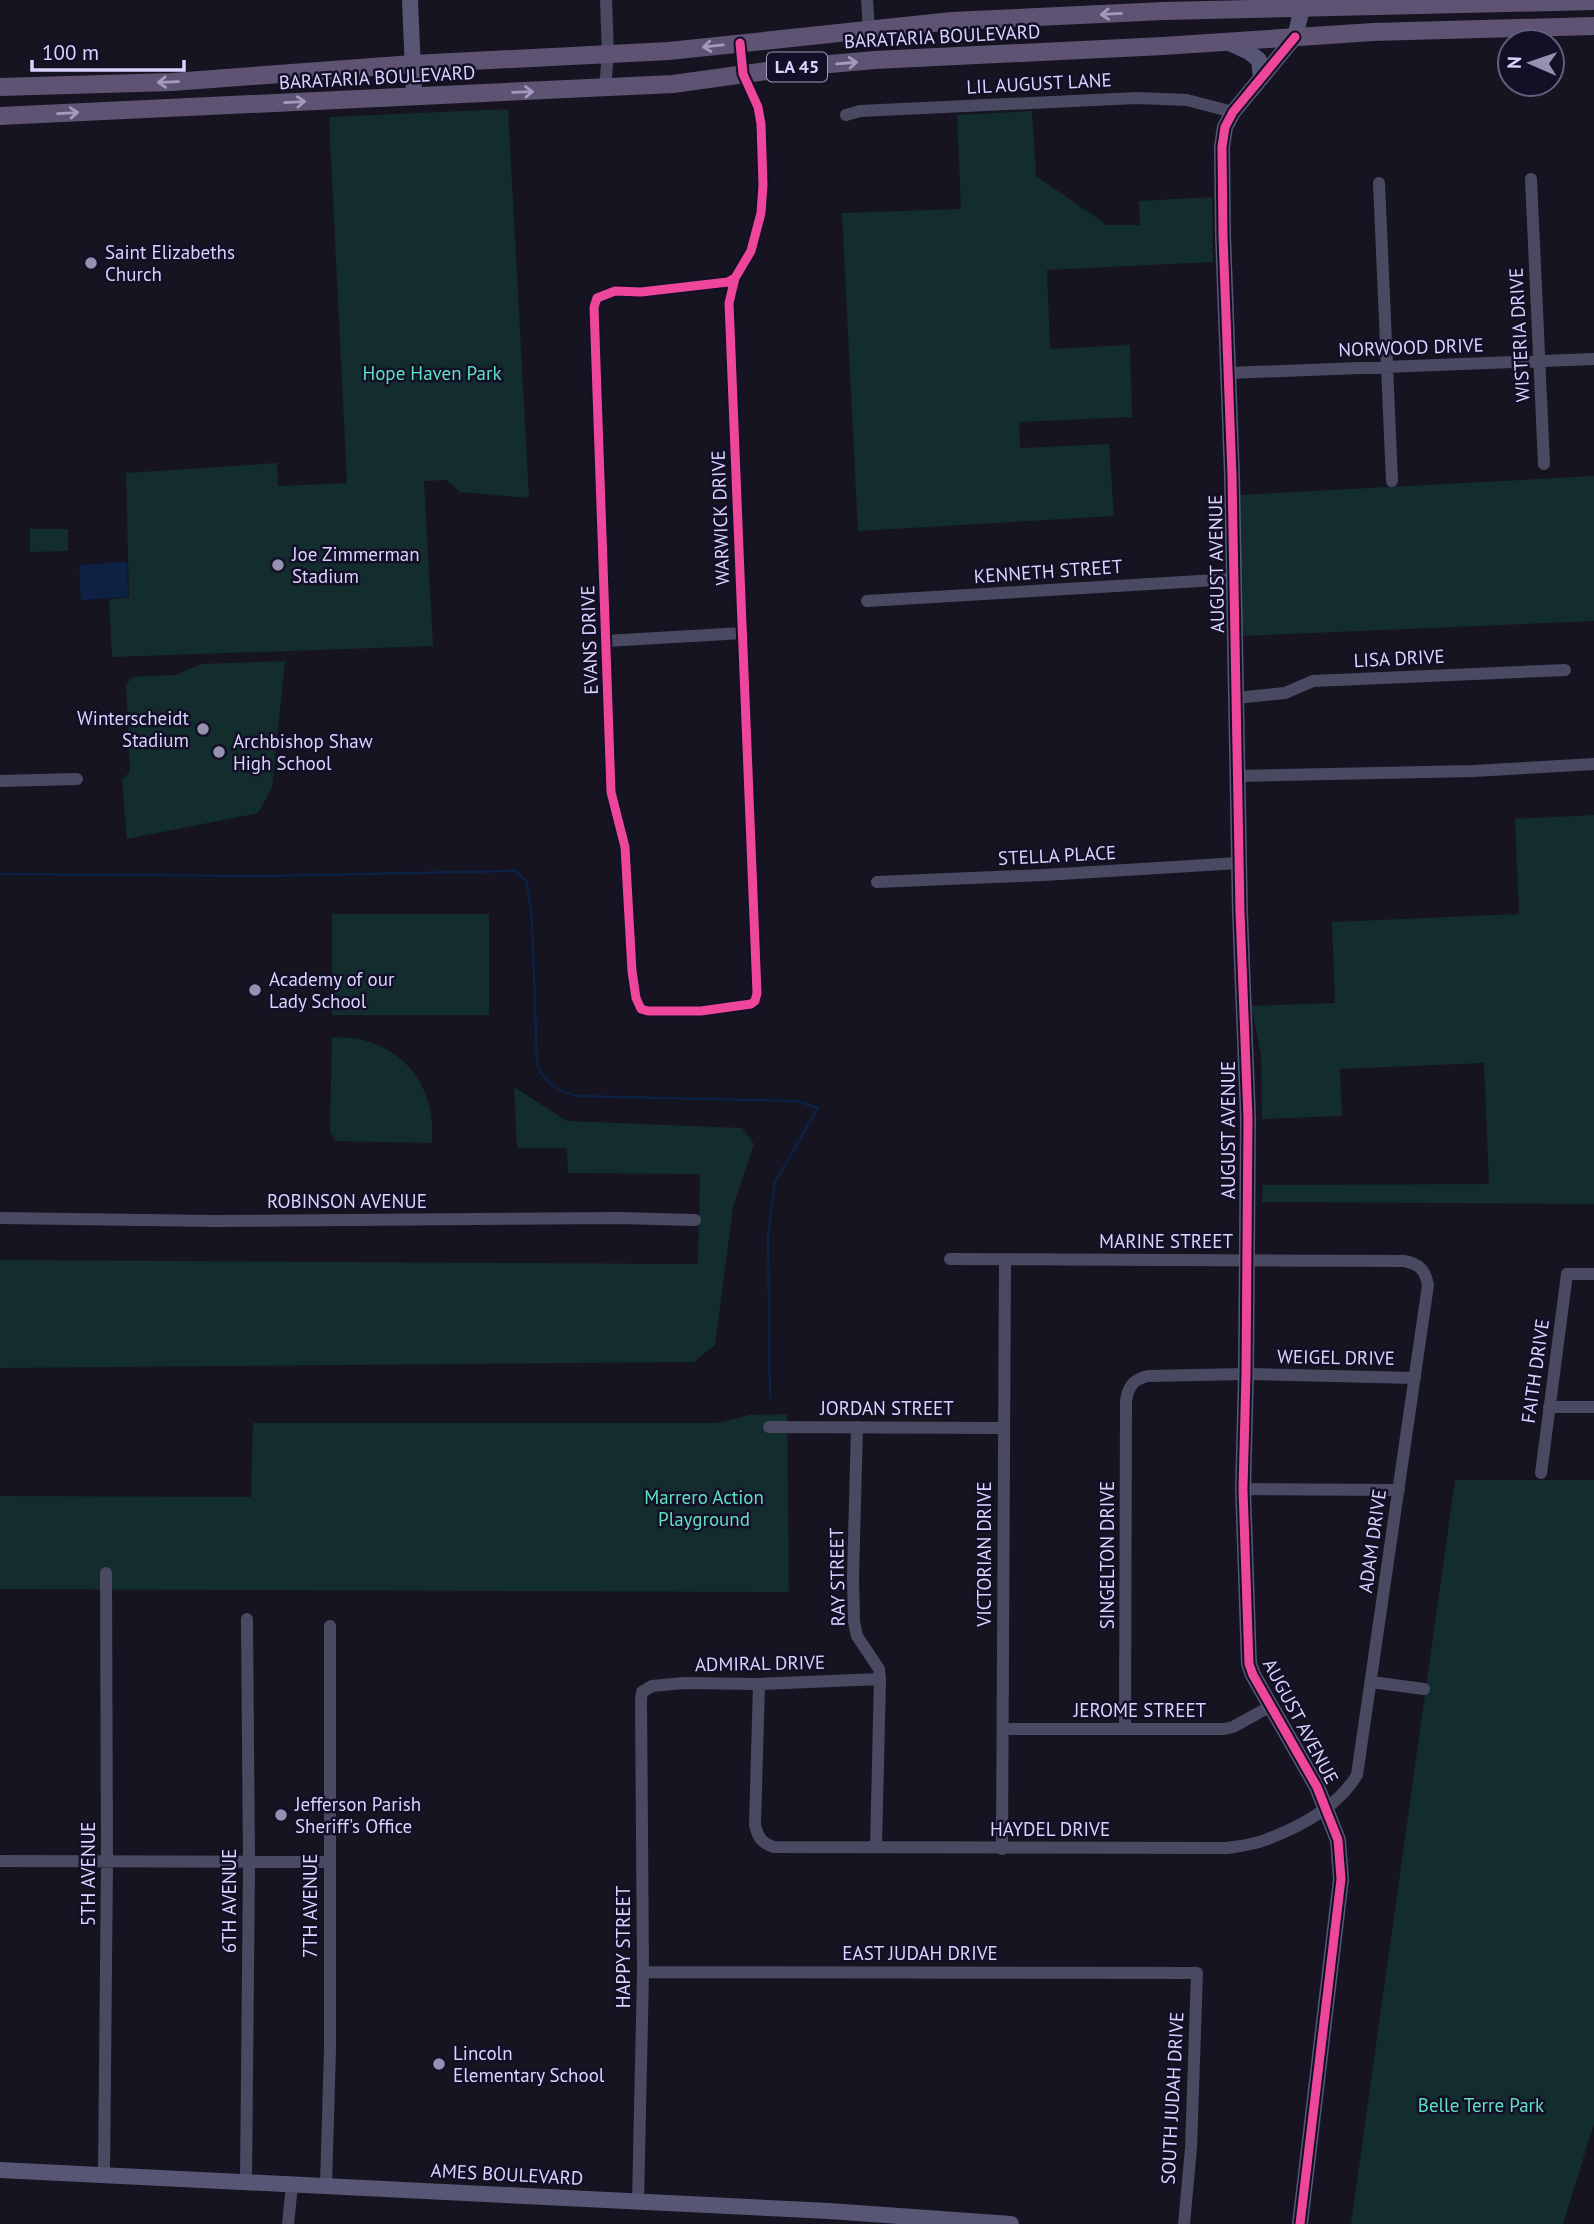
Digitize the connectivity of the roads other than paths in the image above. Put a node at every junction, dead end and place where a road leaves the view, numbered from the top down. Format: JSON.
{"nodes":[{"id":1,"x":410,"y":0,"type":"edge"},
{"id":2,"x":606,"y":0,"type":"edge"},
{"id":3,"x":867,"y":0,"type":"edge"},
{"id":4,"x":1594,"y":1,"type":"edge"},
{"id":5,"x":1305,"y":3,"type":"edge"},
{"id":6,"x":1357,"y":3,"type":"edge"},
{"id":7,"x":1164,"y":5,"type":"edge"},
{"id":8,"x":1594,"y":26,"type":"edge"},
{"id":9,"x":869,"y":30,"type":"junction"},
{"id":10,"x":1294,"y":37,"type":"junction"},
{"id":11,"x":1225,"y":41,"type":"junction"},
{"id":12,"x":740,"y":43,"type":"junction"},
{"id":13,"x":608,"y":54,"type":"junction"},
{"id":14,"x":413,"y":64,"type":"junction"},
{"id":15,"x":743,"y":74,"type":"junction"},
{"id":16,"x":1261,"y":78,"type":"junction"},
{"id":17,"x":0,"y":86,"type":"edge"},
{"id":18,"x":605,"y":88,"type":"junction"},
{"id":19,"x":414,"y":96,"type":"junction"},
{"id":20,"x":1233,"y":112,"type":"junction"},
{"id":21,"x":846,"y":115,"type":"dead end"},
{"id":22,"x":0,"y":116,"type":"edge"},
{"id":23,"x":1531,"y":178,"type":"dead end"},
{"id":24,"x":1379,"y":183,"type":"dead end"},
{"id":25,"x":735,"y":278,"type":"junction"},
{"id":26,"x":1594,"y":359,"type":"edge"},
{"id":27,"x":1540,"y":360,"type":"junction"},
{"id":28,"x":1387,"y":367,"type":"junction"},
{"id":29,"x":1229,"y":373,"type":"junction"},
{"id":30,"x":1545,"y":464,"type":"dead end"},
{"id":31,"x":1392,"y":481,"type":"dead end"},
{"id":32,"x":1233,"y":579,"type":"junction"},
{"id":33,"x":867,"y":601,"type":"dead end"},
{"id":34,"x":743,"y":634,"type":"junction"},
{"id":35,"x":606,"y":641,"type":"junction"},
{"id":36,"x":1565,"y":670,"type":"dead end"},
{"id":37,"x":1236,"y":698,"type":"junction"},
{"id":38,"x":1594,"y":764,"type":"edge"},
{"id":39,"x":1237,"y":776,"type":"junction"},
{"id":40,"x":77,"y":779,"type":"dead end"},
{"id":41,"x":0,"y":781,"type":"edge"},
{"id":42,"x":1239,"y":863,"type":"junction"},
{"id":43,"x":877,"y":882,"type":"dead end"},
{"id":44,"x":636,"y":998,"type":"joint"},
{"id":45,"x":0,"y":1218,"type":"edge"},
{"id":46,"x":695,"y":1220,"type":"dead end"},
{"id":47,"x":950,"y":1259,"type":"dead end"},
{"id":48,"x":1005,"y":1259,"type":"junction"},
{"id":49,"x":1245,"y":1261,"type":"junction"},
{"id":50,"x":1422,"y":1268,"type":"joint"},
{"id":51,"x":1594,"y":1274,"type":"edge"},
{"id":52,"x":1246,"y":1374,"type":"junction"},
{"id":53,"x":1415,"y":1378,"type":"junction"},
{"id":54,"x":1132,"y":1383,"type":"joint"},
{"id":55,"x":1549,"y":1407,"type":"junction"},
{"id":56,"x":1594,"y":1407,"type":"edge"},
{"id":57,"x":769,"y":1427,"type":"dead end"},
{"id":58,"x":857,"y":1427,"type":"junction"},
{"id":59,"x":1004,"y":1428,"type":"junction"},
{"id":60,"x":1541,"y":1473,"type":"dead end"},
{"id":61,"x":1243,"y":1489,"type":"junction"},
{"id":62,"x":1399,"y":1490,"type":"junction"},
{"id":63,"x":106,"y":1573,"type":"dead end"},
{"id":64,"x":247,"y":1619,"type":"dead end"},
{"id":65,"x":330,"y":1626,"type":"dead end"},
{"id":66,"x":880,"y":1679,"type":"junction"},
{"id":67,"x":1371,"y":1682,"type":"junction"},
{"id":68,"x":759,"y":1684,"type":"junction"},
{"id":69,"x":1424,"y":1689,"type":"dead end"},
{"id":70,"x":642,"y":1692,"type":"joint"},
{"id":71,"x":1271,"y":1706,"type":"junction"},
{"id":72,"x":1003,"y":1729,"type":"junction"},
{"id":73,"x":1125,"y":1729,"type":"junction"},
{"id":74,"x":1326,"y":1808,"type":"junction"},
{"id":75,"x":876,"y":1847,"type":"junction"},
{"id":76,"x":1002,"y":1849,"type":"junction"},
{"id":77,"x":0,"y":1861,"type":"edge"},
{"id":78,"x":107,"y":1861,"type":"junction"},
{"id":79,"x":328,"y":1862,"type":"junction"},
{"id":80,"x":249,"y":1863,"type":"junction"},
{"id":81,"x":643,"y":1972,"type":"junction"},
{"id":82,"x":1197,"y":1973,"type":"joint"},
{"id":83,"x":0,"y":2170,"type":"edge"},
{"id":84,"x":104,"y":2175,"type":"junction"},
{"id":85,"x":246,"y":2182,"type":"junction"},
{"id":86,"x":292,"y":2185,"type":"junction"},
{"id":87,"x":326,"y":2186,"type":"junction"},
{"id":88,"x":638,"y":2202,"type":"junction"},
{"id":89,"x":829,"y":2217,"type":"edge"},
{"id":90,"x":288,"y":2224,"type":"edge"},
{"id":91,"x":1011,"y":2224,"type":"edge"},
{"id":92,"x":1184,"y":2224,"type":"edge"},
{"id":93,"x":1300,"y":2224,"type":"edge"}],
"edges":[{"from":1,"to":14,"type":"street"},
{"from":2,"to":13,"type":"street"},
{"from":3,"to":9,"type":"street"},
{"from":4,"to":6,"type":"main road","name":"BARATARIA BOULEVARD","number":"LA 45"},
{"from":5,"to":6,"type":"main road","name":"BARATARIA BOULEVARD","number":"LA 45"},
{"from":5,"to":7,"type":"main road","name":"BARATARIA BOULEVARD","number":"LA 45"},
{"from":5,"to":10,"type":"street"},
{"from":7,"to":9,"type":"main road","name":"BARATARIA BOULEVARD","number":"LA 45","one_way":true},
{"from":8,"to":10,"type":"main road","name":"BARATARIA BOULEVARD","number":"LA 45"},
{"from":9,"to":12,"type":"main road","name":"BARATARIA BOULEVARD","number":"LA 45"},
{"from":10,"to":11,"type":"main road","name":"BARATARIA BOULEVARD","number":"LA 45"},
{"from":10,"to":16,"type":"street","name":"AUGUST AVENUE"},
{"from":15,"to":11,"type":"main road","name":"BARATARIA BOULEVARD","number":"LA 45","one_way":true},
{"from":11,"to":16,"type":"street"},
{"from":12,"to":13,"type":"main road","name":"BARATARIA BOULEVARD","number":"LA 45","one_way":true},
{"from":12,"to":15,"type":"street","name":"WARWICK DRIVE"},
{"from":13,"to":14,"type":"main road","name":"BARATARIA BOULEVARD","number":"LA 45"},
{"from":13,"to":18,"type":"street"},
{"from":14,"to":17,"type":"main road","name":"BARATARIA BOULEVARD","number":"LA 45","one_way":true},
{"from":14,"to":19,"type":"street"},
{"from":15,"to":18,"type":"main road","name":"BARATARIA BOULEVARD","number":"LA 45"},
{"from":15,"to":25,"type":"street","name":"WARWICK DRIVE"},
{"from":16,"to":20,"type":"street","name":"AUGUST AVENUE"},
{"from":19,"to":18,"type":"main road","name":"BARATARIA BOULEVARD","number":"LA 45","one_way":true},
{"from":22,"to":19,"type":"main road","name":"BARATARIA BOULEVARD","number":"LA 45","one_way":true},
{"from":20,"to":21,"type":"street","name":"LIL AUGUST LANE"},
{"from":20,"to":29,"type":"street","name":"AUGUST AVENUE"},
{"from":23,"to":27,"type":"street","name":"WISTERIA DRIVE"},
{"from":24,"to":28,"type":"street"},
{"from":25,"to":34,"type":"street","name":"WARWICK DRIVE"},
{"from":25,"to":35,"type":"street","name":"EVANS DRIVE"},
{"from":26,"to":27,"type":"street","name":"NORWOOD DRIVE"},
{"from":27,"to":28,"type":"street","name":"NORWOOD DRIVE"},
{"from":27,"to":30,"type":"street","name":"WISTERIA DRIVE"},
{"from":28,"to":29,"type":"street","name":"NORWOOD DRIVE"},
{"from":28,"to":31,"type":"street"},
{"from":29,"to":32,"type":"street","name":"AUGUST AVENUE"},
{"from":32,"to":33,"type":"street","name":"KENNETH STREET"},
{"from":32,"to":37,"type":"street","name":"AUGUST AVENUE"},
{"from":34,"to":35,"type":"street"},
{"from":34,"to":44,"type":"street","name":"WARWICK DRIVE"},
{"from":35,"to":44,"type":"street","name":"EVANS DRIVE"},
{"from":36,"to":37,"type":"street","name":"LISA DRIVE"},
{"from":37,"to":39,"type":"street","name":"AUGUST AVENUE"},
{"from":38,"to":39,"type":"street"},
{"from":39,"to":42,"type":"street","name":"AUGUST AVENUE"},
{"from":40,"to":41,"type":"street"},
{"from":42,"to":43,"type":"street","name":"STELLA PLACE"},
{"from":42,"to":49,"type":"street","name":"AUGUST AVENUE"},
{"from":45,"to":46,"type":"street","name":"ROBINSON AVENUE"},
{"from":47,"to":48,"type":"street","name":"MARINE STREET"},
{"from":48,"to":49,"type":"street","name":"MARINE STREET"},
{"from":48,"to":59,"type":"street","name":"VICTORIAN DRIVE"},
{"from":49,"to":50,"type":"street","name":"MARINE STREET"},
{"from":49,"to":52,"type":"street","name":"AUGUST AVENUE"},
{"from":50,"to":53,"type":"street","name":"ADAM DRIVE"},
{"from":51,"to":55,"type":"street","name":"FAITH DRIVE"},
{"from":52,"to":53,"type":"street","name":"WEIGEL DRIVE"},
{"from":52,"to":54,"type":"street","name":"WEIGEL DRIVE"},
{"from":52,"to":61,"type":"street","name":"AUGUST AVENUE"},
{"from":53,"to":62,"type":"street","name":"ADAM DRIVE"},
{"from":54,"to":73,"type":"street","name":"SINGELTON DRIVE"},
{"from":55,"to":56,"type":"street"},
{"from":55,"to":60,"type":"street","name":"FAITH DRIVE"},
{"from":57,"to":58,"type":"street","name":"JORDAN STREET"},
{"from":58,"to":59,"type":"street","name":"JORDAN STREET"},
{"from":58,"to":66,"type":"street","name":"RAY STREET"},
{"from":59,"to":72,"type":"street","name":"VICTORIAN DRIVE"},
{"from":61,"to":62,"type":"street"},
{"from":61,"to":71,"type":"street","name":"AUGUST AVENUE"},
{"from":62,"to":67,"type":"street","name":"ADAM DRIVE"},
{"from":63,"to":78,"type":"street","name":"5TH AVENUE"},
{"from":64,"to":80,"type":"street","name":"6TH AVENUE"},
{"from":65,"to":79,"type":"street","name":"7TH AVENUE"},
{"from":66,"to":68,"type":"street","name":"ADMIRAL DRIVE"},
{"from":66,"to":75,"type":"street","name":"RAY STREET"},
{"from":67,"to":69,"type":"street"},
{"from":67,"to":74,"type":"street","name":"ADAM DRIVE"},
{"from":68,"to":70,"type":"street","name":"ADMIRAL DRIVE"},
{"from":68,"to":75,"type":"street","name":"HAYDEL DRIVE"},
{"from":70,"to":81,"type":"street","name":"HAPPY STREET"},
{"from":71,"to":73,"type":"street","name":"JEROME STREET"},
{"from":71,"to":74,"type":"street","name":"AUGUST AVENUE"},
{"from":72,"to":73,"type":"street","name":"JEROME STREET"},
{"from":72,"to":76,"type":"street","name":"VICTORIAN DRIVE"},
{"from":74,"to":76,"type":"street","name":"HAYDEL DRIVE"},
{"from":74,"to":93,"type":"street","name":"AUGUST AVENUE"},
{"from":75,"to":76,"type":"street","name":"HAYDEL DRIVE"},
{"from":77,"to":78,"type":"street"},
{"from":78,"to":80,"type":"street"},
{"from":78,"to":84,"type":"street","name":"5TH AVENUE"},
{"from":79,"to":80,"type":"street"},
{"from":79,"to":87,"type":"street","name":"7TH AVENUE"},
{"from":80,"to":85,"type":"street","name":"6TH AVENUE"},
{"from":81,"to":82,"type":"street","name":"EAST JUDAH DRIVE"},
{"from":81,"to":88,"type":"street","name":"HAPPY STREET"},
{"from":82,"to":92,"type":"street","name":"SOUTH JUDAH DRIVE"},
{"from":83,"to":84,"type":"street","name":"AMES BOULEVARD"},
{"from":84,"to":85,"type":"street","name":"AMES BOULEVARD"},
{"from":85,"to":86,"type":"street","name":"AMES BOULEVARD"},
{"from":86,"to":87,"type":"street","name":"AMES BOULEVARD"},
{"from":86,"to":90,"type":"street"},
{"from":87,"to":88,"type":"street","name":"AMES BOULEVARD"},
{"from":88,"to":89,"type":"street","name":"AMES BOULEVARD"},
{"from":89,"to":91,"type":"street","name":"AMES BOULEVARD"}]}
